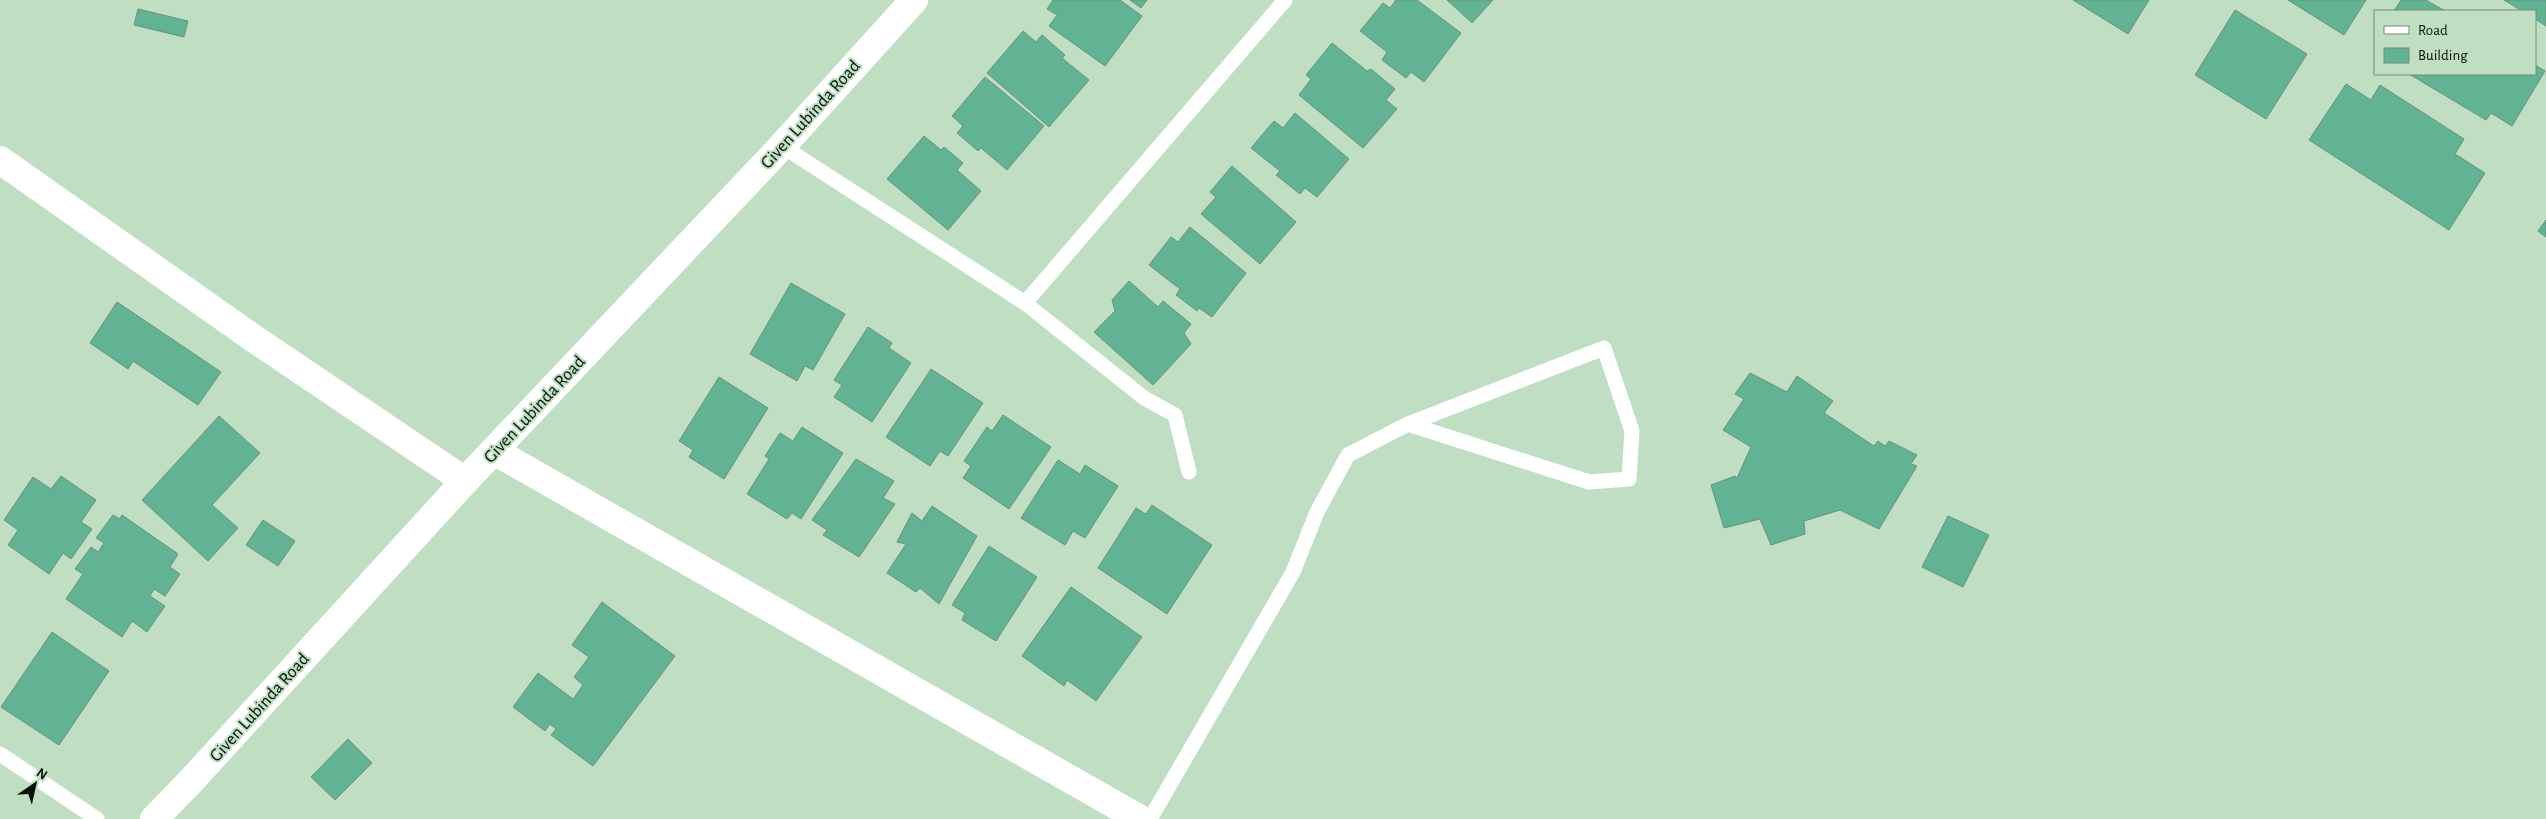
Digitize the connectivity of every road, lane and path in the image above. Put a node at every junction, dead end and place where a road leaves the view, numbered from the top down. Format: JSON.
{"nodes":[{"id":1,"x":914,"y":0,"type":"edge"},
{"id":2,"x":1285,"y":0,"type":"edge"},
{"id":3,"x":782,"y":146,"type":"junction"},
{"id":4,"x":3,"y":168,"type":"edge"},
{"id":5,"x":1024,"y":303,"type":"junction"},
{"id":6,"x":1408,"y":424,"type":"junction"},
{"id":7,"x":494,"y":451,"type":"junction"},
{"id":8,"x":1189,"y":472,"type":"dead end"},
{"id":9,"x":466,"y":481,"type":"junction"},
{"id":10,"x":0,"y":754,"type":"edge"},
{"id":11,"x":97,"y":819,"type":"edge"},
{"id":12,"x":154,"y":819,"type":"edge"},
{"id":13,"x":1140,"y":819,"type":"edge"},
{"id":14,"x":1150,"y":819,"type":"edge"}],
"edges":[{"from":1,"to":3,"type":"street","name":"Given Lubinda Road"},
{"from":2,"to":5,"type":"lane"},
{"from":3,"to":5,"type":"lane"},
{"from":3,"to":7,"type":"street","name":"Given Lubinda Road"},
{"from":4,"to":9,"type":"street"},
{"from":5,"to":8,"type":"lane"},
{"from":6,"to":6,"type":"lane"},
{"from":6,"to":14,"type":"lane"},
{"from":7,"to":9,"type":"street","name":"Given Lubinda Road"},
{"from":7,"to":13,"type":"street"},
{"from":9,"to":12,"type":"street","name":"Given Lubinda Road"},
{"from":10,"to":11,"type":"lane"}]}
